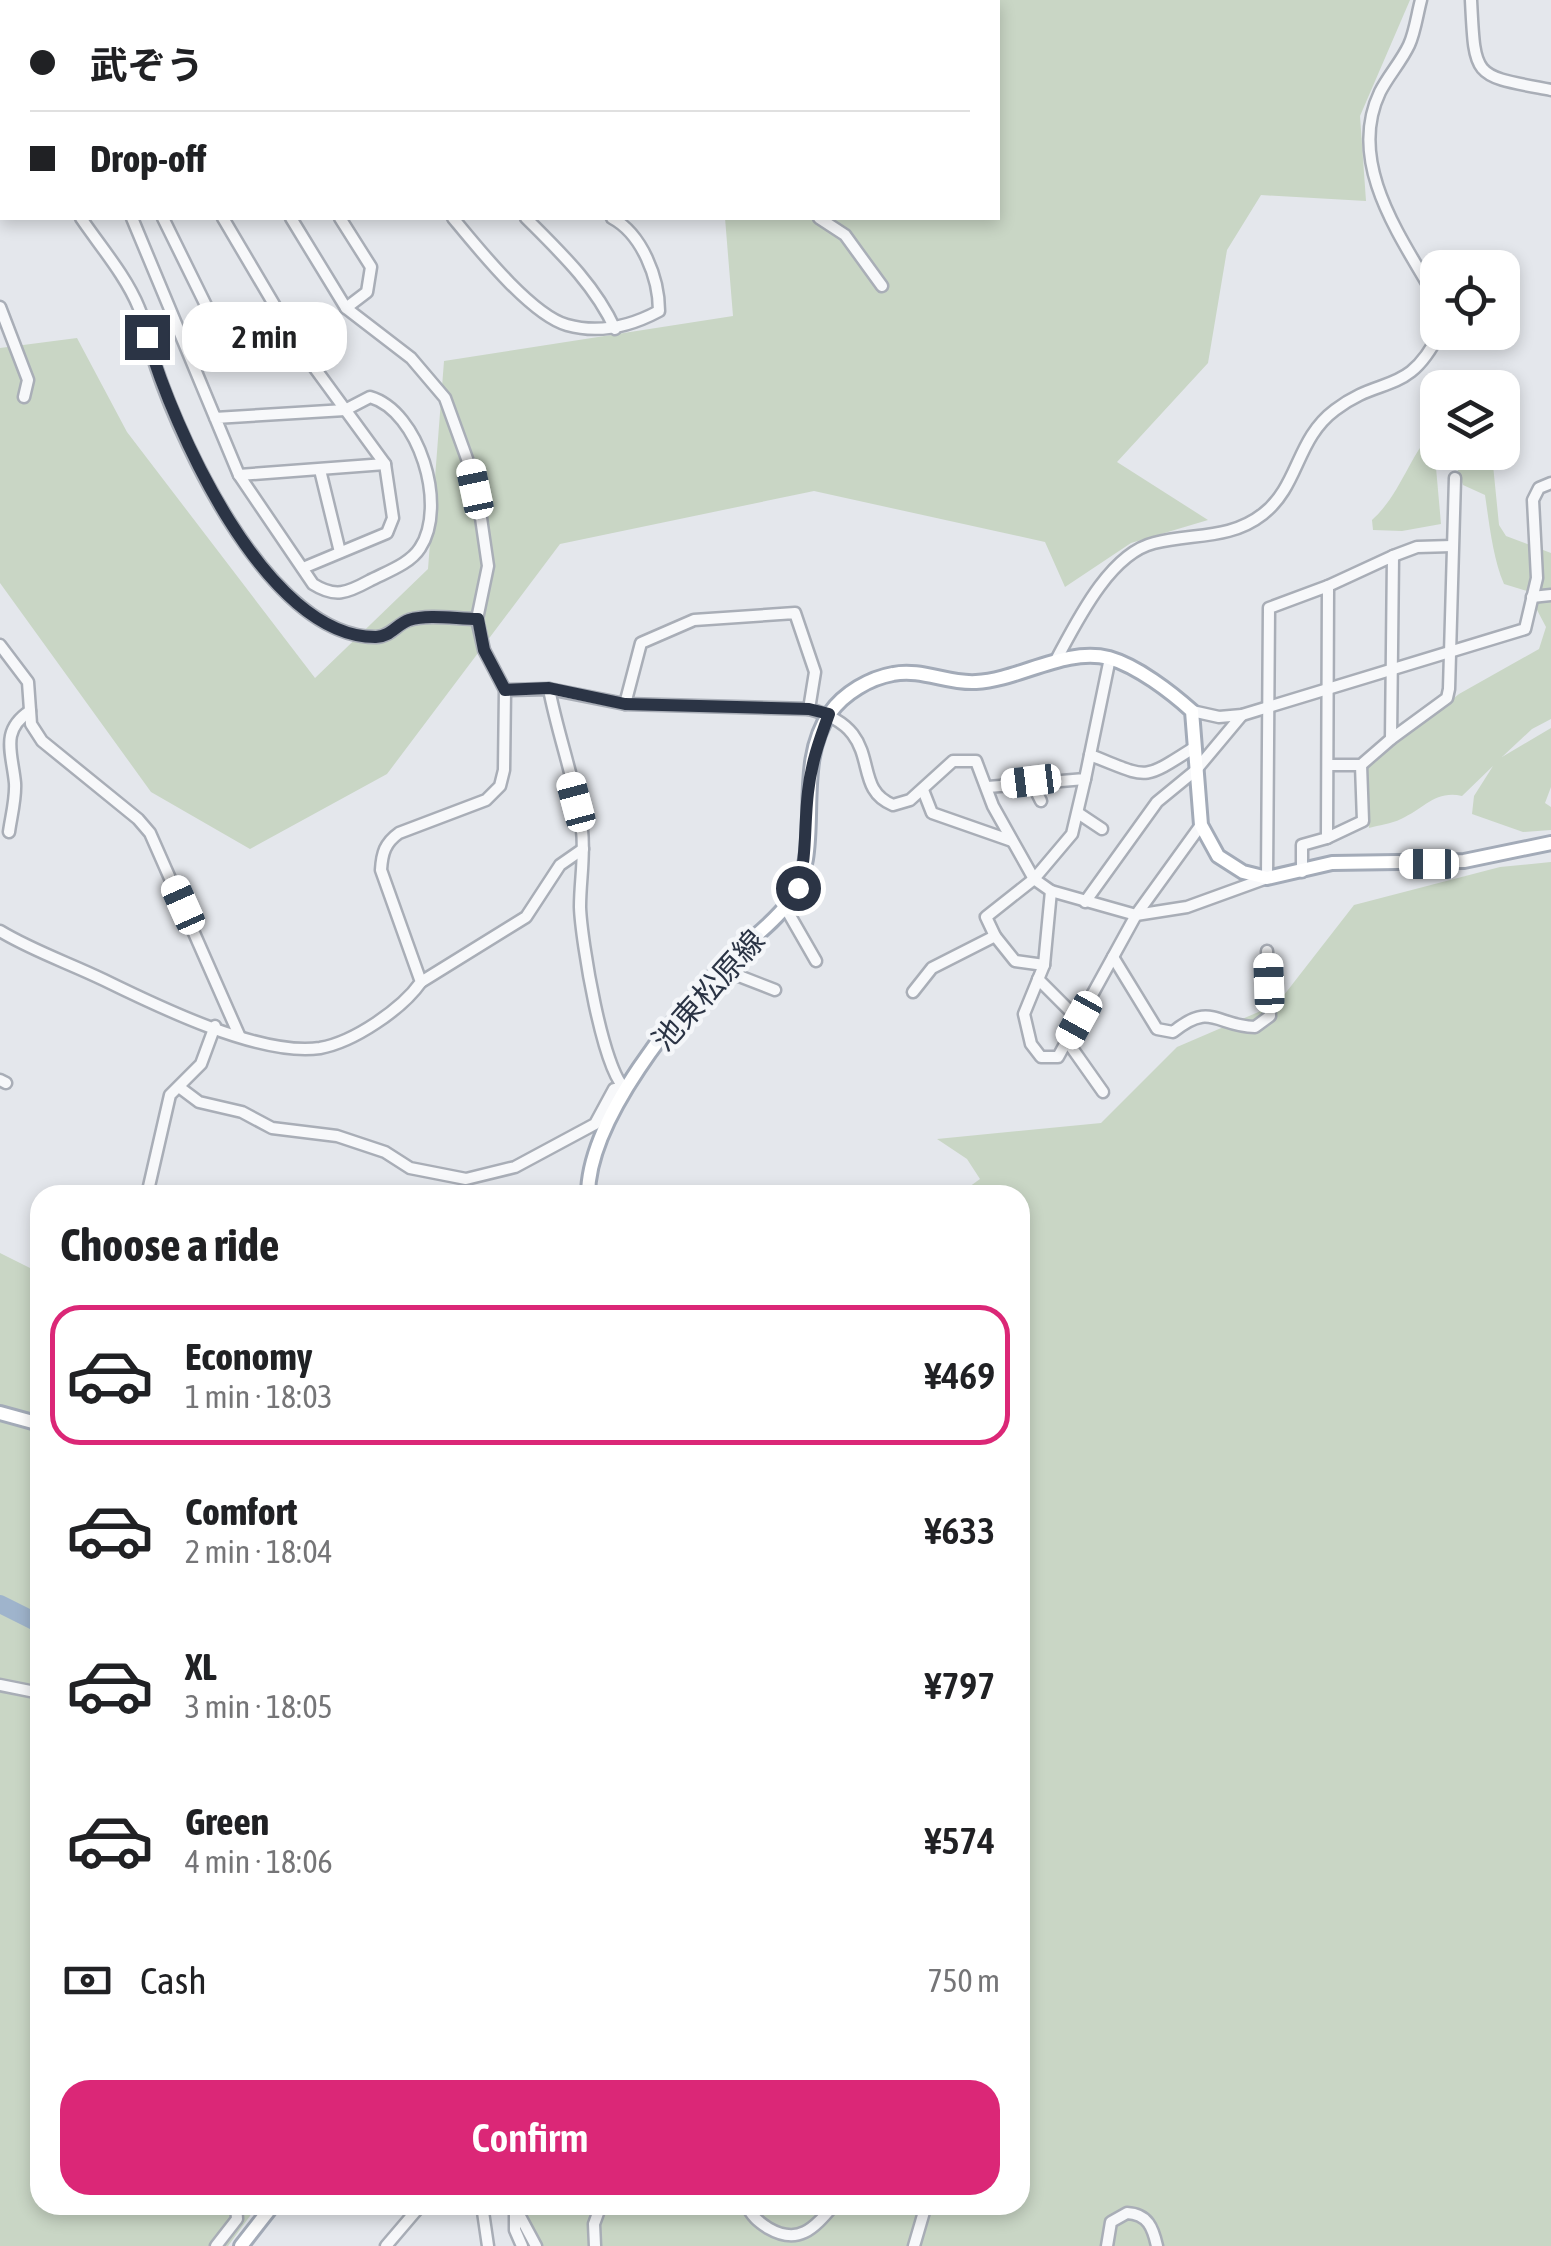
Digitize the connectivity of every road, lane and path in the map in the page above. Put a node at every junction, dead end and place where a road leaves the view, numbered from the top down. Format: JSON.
{"nodes":[{"id":1,"x":1421,"y":0,"type":"edge"},
{"id":2,"x":1471,"y":0,"type":"edge"},
{"id":3,"x":1551,"y":90,"type":"edge"},
{"id":4,"x":83,"y":220,"type":"edge"},
{"id":5,"x":133,"y":220,"type":"edge"},
{"id":6,"x":164,"y":220,"type":"edge"},
{"id":7,"x":225,"y":220,"type":"edge"},
{"id":8,"x":292,"y":220,"type":"edge"},
{"id":9,"x":341,"y":220,"type":"edge"},
{"id":10,"x":455,"y":220,"type":"edge"},
{"id":11,"x":528,"y":220,"type":"edge"},
{"id":12,"x":616,"y":220,"type":"edge"},
{"id":13,"x":822,"y":220,"type":"edge"},
{"id":14,"x":1420,"y":269,"type":"edge"},
{"id":15,"x":882,"y":286,"type":"dead end"},
{"id":16,"x":0,"y":307,"type":"edge"},
{"id":17,"x":346,"y":308,"type":"junction"},
{"id":18,"x":615,"y":329,"type":"junction"},
{"id":19,"x":298,"y":345,"type":"junction"},
{"id":20,"x":1431,"y":350,"type":"edge"},
{"id":21,"x":24,"y":397,"type":"dead end"},
{"id":22,"x":345,"y":410,"type":"junction"},
{"id":23,"x":215,"y":418,"type":"junction"},
{"id":24,"x":384,"y":464,"type":"junction"},
{"id":25,"x":320,"y":470,"type":"junction"},
{"id":26,"x":239,"y":475,"type":"junction"},
{"id":27,"x":1455,"y":478,"type":"dead end"},
{"id":28,"x":1551,"y":483,"type":"edge"},
{"id":29,"x":1452,"y":546,"type":"junction"},
{"id":30,"x":340,"y":552,"type":"junction"},
{"id":31,"x":1392,"y":556,"type":"junction"},
{"id":32,"x":303,"y":568,"type":"junction"},
{"id":33,"x":1328,"y":586,"type":"junction"},
{"id":34,"x":1551,"y":595,"type":"edge"},
{"id":35,"x":1532,"y":597,"type":"junction"},
{"id":36,"x":478,"y":619,"type":"junction"},
{"id":37,"x":0,"y":646,"type":"edge"},
{"id":38,"x":1451,"y":649,"type":"junction"},
{"id":39,"x":1110,"y":658,"type":"junction"},
{"id":40,"x":1054,"y":663,"type":"junction"},
{"id":41,"x":1390,"y":669,"type":"junction"},
{"id":42,"x":1328,"y":687,"type":"junction"},
{"id":43,"x":549,"y":688,"type":"junction"},
{"id":44,"x":505,"y":690,"type":"junction"},
{"id":45,"x":625,"y":704,"type":"junction"},
{"id":46,"x":1269,"y":705,"type":"junction"},
{"id":47,"x":809,"y":709,"type":"junction"},
{"id":48,"x":30,"y":711,"type":"junction"},
{"id":49,"x":1192,"y":711,"type":"junction"},
{"id":50,"x":829,"y":714,"type":"junction"},
{"id":51,"x":1242,"y":715,"type":"junction"},
{"id":52,"x":1391,"y":739,"type":"junction"},
{"id":53,"x":1195,"y":747,"type":"junction"},
{"id":54,"x":1090,"y":756,"type":"junction"},
{"id":55,"x":1328,"y":765,"type":"junction"},
{"id":56,"x":1361,"y":765,"type":"junction"},
{"id":57,"x":1196,"y":770,"type":"junction"},
{"id":58,"x":1085,"y":779,"type":"junction"},
{"id":59,"x":1031,"y":781,"type":"junction"},
{"id":60,"x":988,"y":787,"type":"junction"},
{"id":61,"x":923,"y":790,"type":"junction"},
{"id":62,"x":1040,"y":801,"type":"dead end"},
{"id":63,"x":1078,"y":814,"type":"junction"},
{"id":64,"x":1201,"y":825,"type":"junction"},
{"id":65,"x":1102,"y":829,"type":"dead end"},
{"id":66,"x":9,"y":832,"type":"dead end"},
{"id":67,"x":1327,"y":838,"type":"junction"},
{"id":68,"x":1013,"y":842,"type":"junction"},
{"id":69,"x":1551,"y":842,"type":"edge"},
{"id":70,"x":583,"y":849,"type":"junction"},
{"id":71,"x":1302,"y":872,"type":"junction"},
{"id":72,"x":1267,"y":878,"type":"junction"},
{"id":73,"x":1034,"y":879,"type":"junction"},
{"id":74,"x":1051,"y":891,"type":"junction"},
{"id":75,"x":1085,"y":902,"type":"junction"},
{"id":76,"x":786,"y":907,"type":"junction"},
{"id":77,"x":1136,"y":915,"type":"junction"},
{"id":78,"x":0,"y":931,"type":"edge"},
{"id":79,"x":995,"y":936,"type":"junction"},
{"id":80,"x":1268,"y":951,"type":"dead end"},
{"id":81,"x":1113,"y":957,"type":"junction"},
{"id":82,"x":816,"y":961,"type":"dead end"},
{"id":83,"x":1044,"y":966,"type":"junction"},
{"id":84,"x":721,"y":969,"type":"junction"},
{"id":85,"x":1038,"y":980,"type":"junction"},
{"id":86,"x":422,"y":982,"type":"junction"},
{"id":87,"x":776,"y":990,"type":"dead end"},
{"id":88,"x":913,"y":992,"type":"dead end"},
{"id":89,"x":1079,"y":1020,"type":"junction"},
{"id":90,"x":215,"y":1026,"type":"junction"},
{"id":91,"x":239,"y":1035,"type":"junction"},
{"id":92,"x":1067,"y":1041,"type":"junction"},
{"id":93,"x":179,"y":1087,"type":"junction"},
{"id":94,"x":626,"y":1089,"type":"junction"},
{"id":95,"x":1103,"y":1092,"type":"dead end"},
{"id":96,"x":149,"y":1185,"type":"edge"},
{"id":97,"x":589,"y":1185,"type":"edge"},
{"id":98,"x":0,"y":1413,"type":"edge"},
{"id":99,"x":30,"y":1421,"type":"edge"},
{"id":100,"x":0,"y":1684,"type":"edge"},
{"id":101,"x":30,"y":1691,"type":"edge"},
{"id":102,"x":237,"y":2215,"type":"edge"},
{"id":103,"x":266,"y":2215,"type":"edge"},
{"id":104,"x":413,"y":2215,"type":"edge"},
{"id":105,"x":483,"y":2215,"type":"edge"},
{"id":106,"x":515,"y":2215,"type":"edge"},
{"id":107,"x":520,"y":2215,"type":"edge"},
{"id":108,"x":597,"y":2215,"type":"edge"},
{"id":109,"x":754,"y":2215,"type":"edge"},
{"id":110,"x":824,"y":2215,"type":"edge"},
{"id":111,"x":923,"y":2215,"type":"edge"},
{"id":112,"x":216,"y":2246,"type":"edge"},
{"id":113,"x":242,"y":2246,"type":"edge"},
{"id":114,"x":386,"y":2246,"type":"edge"},
{"id":115,"x":488,"y":2246,"type":"edge"},
{"id":116,"x":522,"y":2246,"type":"edge"},
{"id":117,"x":536,"y":2246,"type":"edge"},
{"id":118,"x":594,"y":2246,"type":"edge"},
{"id":119,"x":914,"y":2246,"type":"edge"},
{"id":120,"x":1106,"y":2246,"type":"edge"},
{"id":121,"x":1157,"y":2246,"type":"edge"}],
"edges":[{"from":1,"to":14,"type":"street"},
{"from":2,"to":3,"type":"street"},
{"from":4,"to":36,"type":"street"},
{"from":5,"to":23,"type":"street"},
{"from":6,"to":19,"type":"street"},
{"from":7,"to":19,"type":"street"},
{"from":8,"to":17,"type":"street"},
{"from":9,"to":17,"type":"street"},
{"from":10,"to":18,"type":"street"},
{"from":11,"to":18,"type":"street"},
{"from":12,"to":18,"type":"street"},
{"from":13,"to":15,"type":"street"},
{"from":16,"to":21,"type":"street"},
{"from":17,"to":36,"type":"street"},
{"from":19,"to":22,"type":"street"},
{"from":20,"to":40,"type":"street"},
{"from":22,"to":23,"type":"street"},
{"from":22,"to":24,"type":"street"},
{"from":22,"to":32,"type":"street"},
{"from":23,"to":26,"type":"street"},
{"from":24,"to":25,"type":"street"},
{"from":24,"to":30,"type":"street"},
{"from":25,"to":26,"type":"street"},
{"from":25,"to":30,"type":"street"},
{"from":26,"to":32,"type":"street"},
{"from":27,"to":29,"type":"street"},
{"from":28,"to":35,"type":"street"},
{"from":29,"to":31,"type":"street"},
{"from":29,"to":38,"type":"street"},
{"from":30,"to":32,"type":"street"},
{"from":31,"to":33,"type":"street"},
{"from":31,"to":41,"type":"street"},
{"from":33,"to":42,"type":"street"},
{"from":33,"to":46,"type":"street"},
{"from":34,"to":35,"type":"street"},
{"from":35,"to":38,"type":"street"},
{"from":36,"to":44,"type":"street"},
{"from":37,"to":48,"type":"street"},
{"from":38,"to":41,"type":"street"},
{"from":38,"to":52,"type":"street"},
{"from":39,"to":40,"type":"main road"},
{"from":39,"to":49,"type":"main road"},
{"from":39,"to":54,"type":"street"},
{"from":40,"to":50,"type":"main road"},
{"from":41,"to":42,"type":"street"},
{"from":41,"to":52,"type":"street"},
{"from":42,"to":46,"type":"street"},
{"from":42,"to":55,"type":"street"},
{"from":43,"to":44,"type":"street"},
{"from":43,"to":45,"type":"street"},
{"from":43,"to":70,"type":"street"},
{"from":44,"to":86,"type":"street"},
{"from":45,"to":47,"type":"street"},
{"from":45,"to":47,"type":"street"},
{"from":46,"to":51,"type":"street"},
{"from":46,"to":72,"type":"street"},
{"from":47,"to":50,"type":"street"},
{"from":48,"to":66,"type":"street"},
{"from":48,"to":91,"type":"street"},
{"from":49,"to":51,"type":"street"},
{"from":49,"to":53,"type":"main road"},
{"from":50,"to":61,"type":"street"},
{"from":50,"to":76,"type":"main road","name":"池東松原線"},
{"from":51,"to":57,"type":"street"},
{"from":52,"to":56,"type":"street"},
{"from":53,"to":54,"type":"street"},
{"from":53,"to":57,"type":"main road"},
{"from":54,"to":58,"type":"street"},
{"from":55,"to":56,"type":"street"},
{"from":55,"to":67,"type":"street"},
{"from":56,"to":67,"type":"street"},
{"from":57,"to":64,"type":"main road"},
{"from":57,"to":75,"type":"street"},
{"from":58,"to":59,"type":"street"},
{"from":58,"to":63,"type":"street"},
{"from":59,"to":60,"type":"street"},
{"from":59,"to":62,"type":"street"},
{"from":60,"to":61,"type":"street"},
{"from":60,"to":68,"type":"street"},
{"from":61,"to":68,"type":"street"},
{"from":63,"to":65,"type":"street"},
{"from":63,"to":73,"type":"street"},
{"from":64,"to":72,"type":"main road"},
{"from":64,"to":77,"type":"street"},
{"from":67,"to":71,"type":"street"},
{"from":68,"to":73,"type":"street"},
{"from":69,"to":71,"type":"main road"},
{"from":70,"to":86,"type":"street"},
{"from":70,"to":94,"type":"street"},
{"from":71,"to":72,"type":"main road"},
{"from":72,"to":77,"type":"street"},
{"from":73,"to":74,"type":"street"},
{"from":73,"to":79,"type":"street"},
{"from":74,"to":75,"type":"street"},
{"from":74,"to":83,"type":"street"},
{"from":75,"to":77,"type":"street"},
{"from":76,"to":82,"type":"street"},
{"from":76,"to":84,"type":"main road","name":"池東松原線"},
{"from":77,"to":81,"type":"street"},
{"from":78,"to":90,"type":"street"},
{"from":79,"to":83,"type":"street"},
{"from":79,"to":88,"type":"street"},
{"from":80,"to":81,"type":"street"},
{"from":81,"to":89,"type":"street"},
{"from":83,"to":85,"type":"street"},
{"from":84,"to":87,"type":"street"},
{"from":84,"to":94,"type":"main road","name":"池東松原線"},
{"from":85,"to":89,"type":"street"},
{"from":85,"to":92,"type":"street"},
{"from":86,"to":91,"type":"street"},
{"from":89,"to":92,"type":"street"},
{"from":90,"to":91,"type":"street"},
{"from":90,"to":93,"type":"street"},
{"from":92,"to":95,"type":"street"},
{"from":93,"to":94,"type":"street"},
{"from":93,"to":96,"type":"street"},
{"from":94,"to":97,"type":"main road","name":"池東松原線"},
{"from":98,"to":99,"type":"main road"},
{"from":100,"to":101,"type":"street"},
{"from":102,"to":112,"type":"street"},
{"from":103,"to":113,"type":"main road"},
{"from":104,"to":114,"type":"street"},
{"from":105,"to":115,"type":"street"},
{"from":106,"to":116,"type":"street"},
{"from":107,"to":117,"type":"street"},
{"from":108,"to":118,"type":"street"},
{"from":109,"to":110,"type":"street"},
{"from":111,"to":119,"type":"street"},
{"from":120,"to":121,"type":"street"}]}
